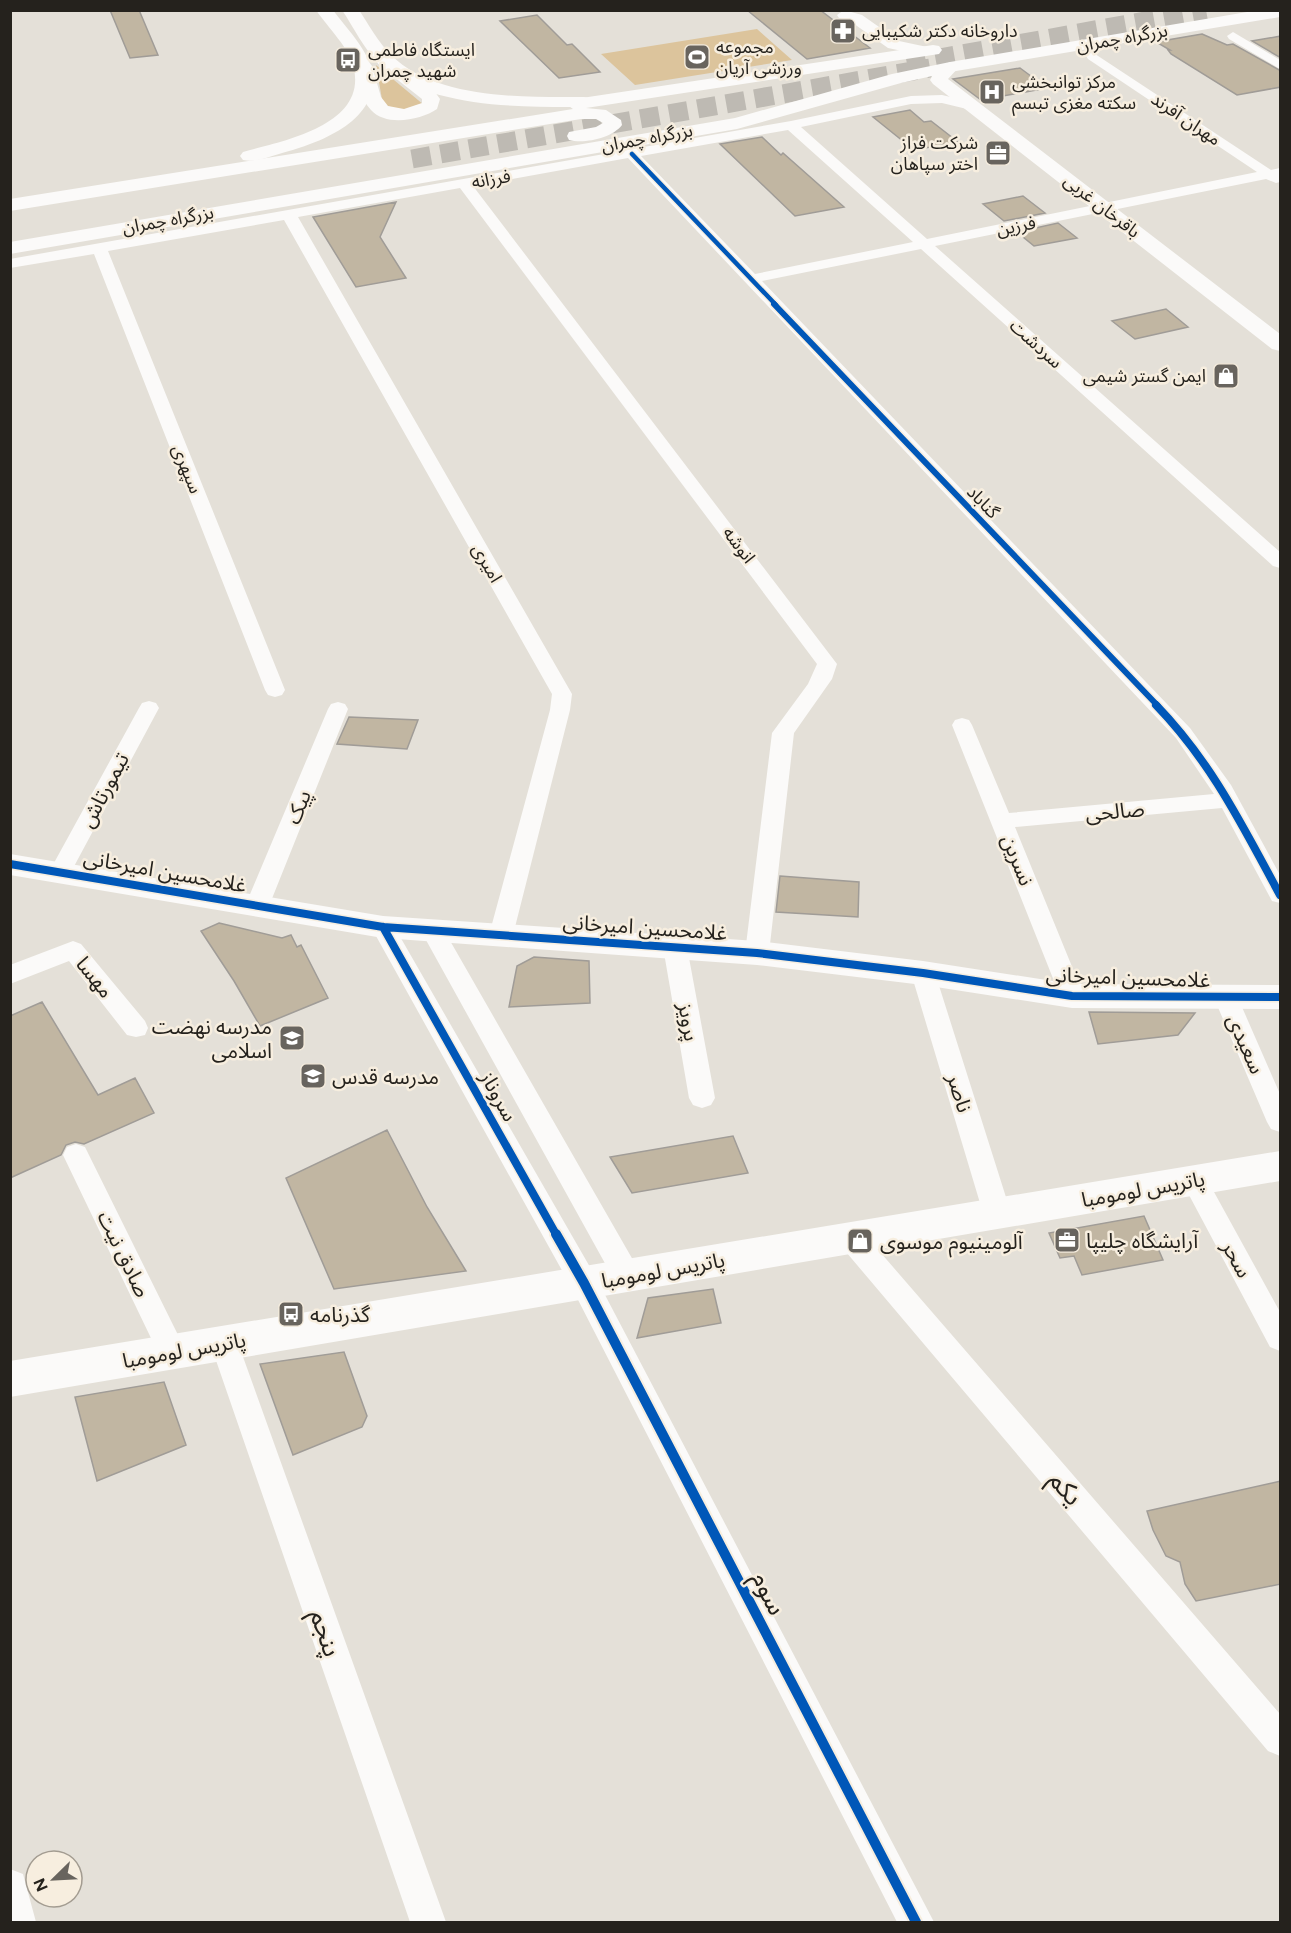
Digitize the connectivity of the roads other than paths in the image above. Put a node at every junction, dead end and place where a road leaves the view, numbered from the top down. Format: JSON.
{"nodes":[{"id":1,"x":324,"y":10,"type":"edge"},
{"id":2,"x":350,"y":10,"type":"edge"},
{"id":3,"x":1265,"y":10,"type":"edge"},
{"id":4,"x":1281,"y":12,"type":"edge"},
{"id":5,"x":842,"y":13,"type":"edge"},
{"id":6,"x":1245,"y":17,"type":"junction"},
{"id":7,"x":1233,"y":36,"type":"dead end"},
{"id":8,"x":946,"y":47,"type":"dead end"},
{"id":9,"x":926,"y":51,"type":"junction"},
{"id":10,"x":1092,"y":56,"type":"dead end"},
{"id":11,"x":861,"y":60,"type":"junction"},
{"id":12,"x":386,"y":62,"type":"junction"},
{"id":13,"x":1281,"y":65,"type":"edge"},
{"id":14,"x":363,"y":66,"type":"junction"},
{"id":15,"x":945,"y":74,"type":"junction"},
{"id":16,"x":911,"y":100,"type":"junction"},
{"id":17,"x":584,"y":102,"type":"junction"},
{"id":18,"x":971,"y":106,"type":"junction"},
{"id":19,"x":737,"y":123,"type":"junction"},
{"id":20,"x":791,"y":125,"type":"junction"},
{"id":21,"x":632,"y":154,"type":"junction"},
{"id":22,"x":250,"y":156,"type":"junction"},
{"id":23,"x":365,"y":167,"type":"dead end"},
{"id":24,"x":1277,"y":176,"type":"edge"},
{"id":25,"x":295,"y":180,"type":"dead end"},
{"id":26,"x":464,"y":184,"type":"junction"},
{"id":27,"x":10,"y":194,"type":"edge"},
{"id":28,"x":10,"y":205,"type":"edge"},
{"id":29,"x":1104,"y":208,"type":"junction"},
{"id":30,"x":289,"y":215,"type":"junction"},
{"id":31,"x":10,"y":218,"type":"edge"},
{"id":32,"x":10,"y":231,"type":"edge"},
{"id":33,"x":10,"y":240,"type":"edge"},
{"id":34,"x":924,"y":244,"type":"junction"},
{"id":35,"x":10,"y":248,"type":"edge"},
{"id":36,"x":100,"y":249,"type":"junction"},
{"id":37,"x":10,"y":264,"type":"edge"},
{"id":38,"x":751,"y":279,"type":"junction"},
{"id":39,"x":1281,"y":344,"type":"edge"},
{"id":40,"x":1281,"y":562,"type":"edge"},
{"id":41,"x":275,"y":690,"type":"dead end"},
{"id":42,"x":148,"y":708,"type":"dead end"},
{"id":43,"x":338,"y":709,"type":"dead end"},
{"id":44,"x":962,"y":725,"type":"dead end"},
{"id":45,"x":1227,"y":801,"type":"junction"},
{"id":46,"x":1002,"y":821,"type":"junction"},
{"id":47,"x":1281,"y":852,"type":"edge"},
{"id":48,"x":1258,"y":855,"type":"junction"},
{"id":49,"x":10,"y":864,"type":"edge"},
{"id":50,"x":60,"y":872,"type":"junction"},
{"id":51,"x":1281,"y":895,"type":"edge"},
{"id":52,"x":257,"y":906,"type":"junction"},
{"id":53,"x":383,"y":927,"type":"junction"},
{"id":54,"x":433,"y":931,"type":"junction"},
{"id":55,"x":501,"y":935,"type":"junction"},
{"id":56,"x":675,"y":947,"type":"junction"},
{"id":57,"x":757,"y":953,"type":"junction"},
{"id":58,"x":923,"y":973,"type":"junction"},
{"id":59,"x":11,"y":975,"type":"edge"},
{"id":60,"x":1072,"y":996,"type":"junction"},
{"id":61,"x":1281,"y":997,"type":"edge"},
{"id":62,"x":1226,"y":998,"type":"junction"},
{"id":63,"x":136,"y":1028,"type":"dead end"},
{"id":64,"x":513,"y":1076,"type":"junction"},
{"id":65,"x":475,"y":1090,"type":"junction"},
{"id":66,"x":702,"y":1098,"type":"dead end"},
{"id":67,"x":528,"y":1101,"type":"junction"},
{"id":68,"x":490,"y":1116,"type":"junction"},
{"id":69,"x":1281,"y":1122,"type":"edge"},
{"id":70,"x":76,"y":1155,"type":"dead end"},
{"id":71,"x":1281,"y":1166,"type":"edge"},
{"id":72,"x":1194,"y":1180,"type":"junction"},
{"id":73,"x":998,"y":1214,"type":"junction"},
{"id":74,"x":851,"y":1238,"type":"junction"},
{"id":75,"x":627,"y":1276,"type":"junction"},
{"id":76,"x":584,"y":1283,"type":"junction"},
{"id":77,"x":1281,"y":1338,"type":"edge"},
{"id":78,"x":224,"y":1343,"type":"junction"},
{"id":79,"x":172,"y":1352,"type":"junction"},
{"id":80,"x":10,"y":1379,"type":"edge"},
{"id":81,"x":1281,"y":1739,"type":"edge"},
{"id":82,"x":10,"y":1887,"type":"edge"},
{"id":83,"x":18,"y":1923,"type":"edge"},
{"id":84,"x":428,"y":1923,"type":"edge"},
{"id":85,"x":916,"y":1923,"type":"edge"}],
"edges":[{"from":1,"to":14,"type":"main road"},
{"from":2,"to":12,"type":"main road"},
{"from":3,"to":6,"type":"main road"},
{"from":4,"to":6,"type":"main road","name":"بزرگراه چمران"},
{"from":5,"to":9,"type":"street"},
{"from":5,"to":11,"type":"street"},
{"from":6,"to":15,"type":"main road","name":"بزرگراه چمران"},
{"from":7,"to":13,"type":"street"},
{"from":8,"to":9,"type":"main road"},
{"from":9,"to":11,"type":"main road"},
{"from":10,"to":24,"type":"street","name":"مهران آفرند"},
{"from":11,"to":17,"type":"main road"},
{"from":12,"to":14,"type":"main road"},
{"from":12,"to":17,"type":"main road"},
{"from":14,"to":22,"type":"main road"},
{"from":15,"to":16,"type":"street"},
{"from":15,"to":18,"type":"main road","name":"باقرخان غربی"},
{"from":15,"to":19,"type":"main road","name":"بزرگراه چمران"},
{"from":16,"to":18,"type":"street","name":"فرزانه"},
{"from":16,"to":20,"type":"street","name":"فرزانه"},
{"from":17,"to":22,"type":"main road"},
{"from":18,"to":29,"type":"main road","name":"باقرخان غربی"},
{"from":19,"to":20,"type":"main road"},
{"from":19,"to":35,"type":"main road","name":"بزرگراه چمران"},
{"from":20,"to":21,"type":"street","name":"فرزانه"},
{"from":20,"to":34,"type":"street","name":"سردشت"},
{"from":21,"to":26,"type":"street","name":"فرزانه"},
{"from":21,"to":38,"type":"street","name":"گناباد"},
{"from":22,"to":27,"type":"main road"},
{"from":23,"to":31,"type":"main road","name":"بزرگراه چمران"},
{"from":24,"to":29,"type":"street","name":"فرزین"},
{"from":25,"to":32,"type":"main road","name":"بزرگراه چمران"},
{"from":26,"to":30,"type":"street","name":"فرزانه"},
{"from":26,"to":57,"type":"street","name":"انوشه"},
{"from":28,"to":33,"type":"main road"},
{"from":29,"to":34,"type":"street","name":"فرزین"},
{"from":29,"to":39,"type":"main road","name":"باقرخان غربی"},
{"from":30,"to":36,"type":"street","name":"فرزانه"},
{"from":30,"to":55,"type":"street","name":"امیری"},
{"from":34,"to":38,"type":"street","name":"فرزین"},
{"from":34,"to":40,"type":"street","name":"سردشت"},
{"from":36,"to":37,"type":"street","name":"فرزانه"},
{"from":36,"to":41,"type":"street","name":"سپهری"},
{"from":38,"to":45,"type":"street","name":"گناباد"},
{"from":42,"to":50,"type":"street","name":"تیمورتاش"},
{"from":43,"to":52,"type":"street","name":"پیک"},
{"from":44,"to":46,"type":"street","name":"نسرین"},
{"from":45,"to":46,"type":"street","name":"صالحی"},
{"from":45,"to":48,"type":"street","name":"گناباد"},
{"from":46,"to":60,"type":"street","name":"نسرین"},
{"from":47,"to":48,"type":"street"},
{"from":48,"to":51,"type":"street","name":"گناباد"},
{"from":49,"to":50,"type":"street","name":"غلامحسین امیرخانی"},
{"from":50,"to":52,"type":"street","name":"غلامحسین امیرخانی"},
{"from":52,"to":53,"type":"street","name":"غلامحسین امیرخانی"},
{"from":53,"to":54,"type":"street","name":"غلامحسین امیرخانی"},
{"from":53,"to":65,"type":"street","name":"سروناز"},
{"from":54,"to":55,"type":"street","name":"غلامحسین امیرخانی"},
{"from":54,"to":64,"type":"street","name":"سروناز"},
{"from":55,"to":56,"type":"street","name":"غلامحسین امیرخانی"},
{"from":56,"to":57,"type":"street","name":"غلامحسین امیرخانی"},
{"from":56,"to":66,"type":"street","name":"پرویز"},
{"from":57,"to":58,"type":"street","name":"غلامحسین امیرخانی"},
{"from":58,"to":60,"type":"street","name":"غلامحسین امیرخانی"},
{"from":58,"to":73,"type":"street","name":"ناصر"},
{"from":59,"to":63,"type":"street","name":"مهسا"},
{"from":60,"to":62,"type":"street","name":"غلامحسین امیرخانی"},
{"from":61,"to":62,"type":"street","name":"غلامحسین امیرخانی"},
{"from":62,"to":69,"type":"street","name":"سعیدی"},
{"from":64,"to":65,"type":"street"},
{"from":64,"to":67,"type":"street","name":"سروناز"},
{"from":65,"to":68,"type":"street","name":"سروناز"},
{"from":67,"to":68,"type":"street"},
{"from":67,"to":75,"type":"street","name":"سروناز"},
{"from":68,"to":76,"type":"street","name":"سروناز"},
{"from":70,"to":79,"type":"street","name":"صادق نیت"},
{"from":71,"to":72,"type":"main road","name":"پاتریس لومومبا"},
{"from":72,"to":73,"type":"main road","name":"پاتریس لومومبا"},
{"from":72,"to":77,"type":"street","name":"سحر"},
{"from":73,"to":74,"type":"main road","name":"پاتریس لومومبا"},
{"from":74,"to":75,"type":"main road","name":"پاتریس لومومبا"},
{"from":74,"to":81,"type":"street","name":"یکم"},
{"from":75,"to":76,"type":"main road","name":"پاتریس لومومبا"},
{"from":76,"to":78,"type":"main road","name":"پاتریس لومومبا"},
{"from":76,"to":85,"type":"street","name":"سوم"},
{"from":78,"to":79,"type":"main road","name":"پاتریس لومومبا"},
{"from":78,"to":84,"type":"street","name":"پنجم"},
{"from":79,"to":80,"type":"main road","name":"پاتریس لومومبا"},
{"from":82,"to":83,"type":"street"}]}
